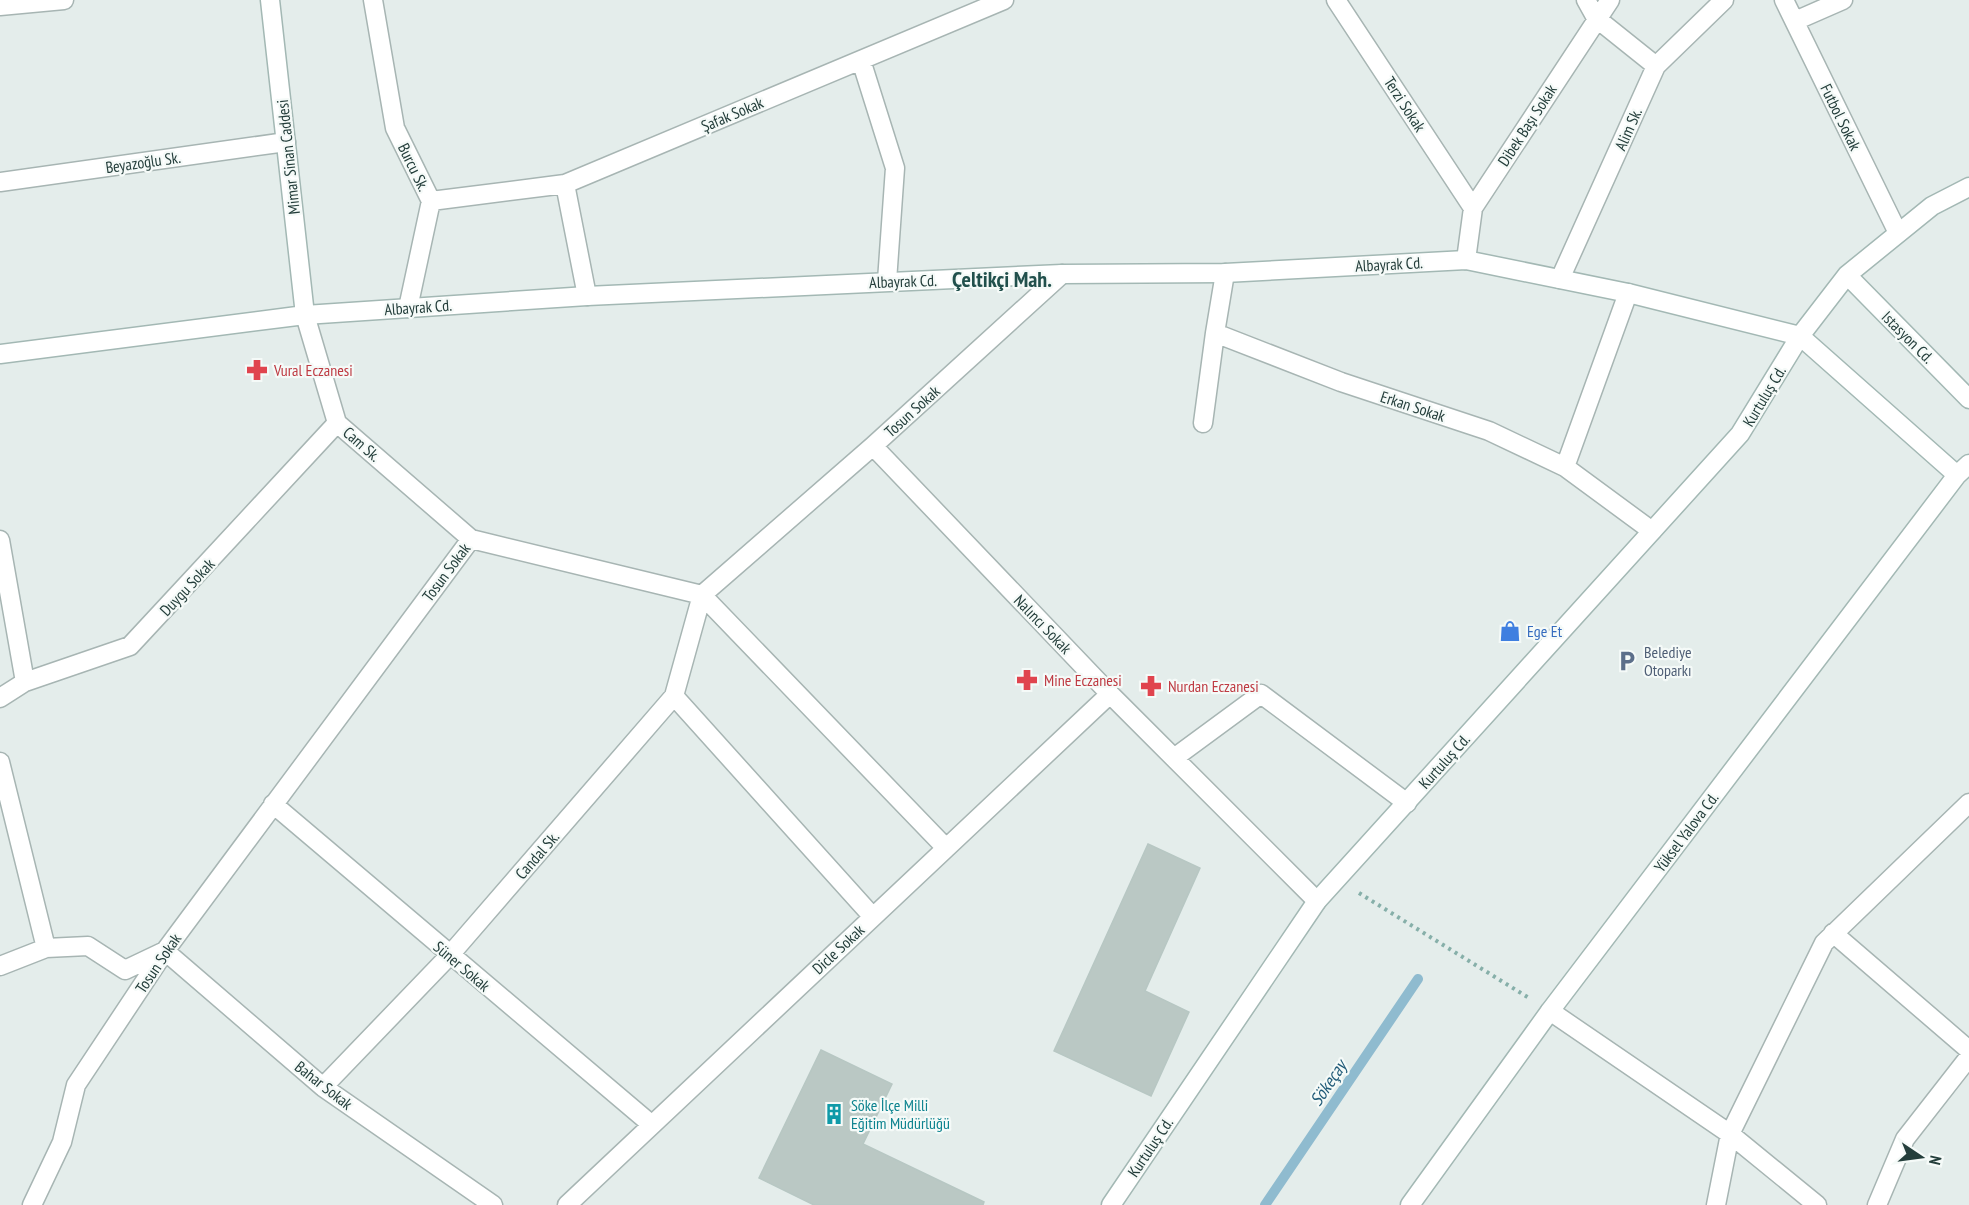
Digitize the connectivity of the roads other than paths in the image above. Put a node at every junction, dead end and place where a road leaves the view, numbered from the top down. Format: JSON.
{"nodes":[{"id":1,"x":64,"y":0,"type":"edge"},
{"id":2,"x":270,"y":0,"type":"edge"},
{"id":3,"x":373,"y":0,"type":"edge"},
{"id":4,"x":1004,"y":0,"type":"edge"},
{"id":5,"x":1336,"y":0,"type":"edge"},
{"id":6,"x":1586,"y":0,"type":"edge"},
{"id":7,"x":1610,"y":0,"type":"edge"},
{"id":8,"x":1724,"y":0,"type":"edge"},
{"id":9,"x":1784,"y":0,"type":"edge"},
{"id":10,"x":1844,"y":0,"type":"edge"},
{"id":11,"x":0,"y":6,"type":"edge"},
{"id":12,"x":1596,"y":18,"type":"junction"},
{"id":13,"x":1795,"y":21,"type":"junction"},
{"id":14,"x":861,"y":60,"type":"junction"},
{"id":15,"x":1656,"y":66,"type":"junction"},
{"id":16,"x":286,"y":142,"type":"junction"},
{"id":17,"x":0,"y":182,"type":"edge"},
{"id":18,"x":565,"y":184,"type":"junction"},
{"id":19,"x":1969,"y":187,"type":"edge"},
{"id":20,"x":431,"y":201,"type":"junction"},
{"id":21,"x":1473,"y":208,"type":"junction"},
{"id":22,"x":1898,"y":233,"type":"junction"},
{"id":23,"x":1466,"y":260,"type":"junction"},
{"id":24,"x":1225,"y":273,"type":"junction"},
{"id":25,"x":1062,"y":274,"type":"junction"},
{"id":26,"x":1847,"y":275,"type":"junction"},
{"id":27,"x":1560,"y":279,"type":"junction"},
{"id":28,"x":887,"y":281,"type":"junction"},
{"id":29,"x":1628,"y":293,"type":"junction"},
{"id":30,"x":587,"y":296,"type":"junction"},
{"id":31,"x":408,"y":308,"type":"junction"},
{"id":32,"x":305,"y":315,"type":"junction"},
{"id":33,"x":1215,"y":333,"type":"junction"},
{"id":34,"x":1800,"y":336,"type":"junction"},
{"id":35,"x":0,"y":354,"type":"edge"},
{"id":36,"x":1969,"y":399,"type":"edge"},
{"id":37,"x":337,"y":423,"type":"junction"},
{"id":38,"x":1203,"y":423,"type":"dead end"},
{"id":39,"x":873,"y":446,"type":"junction"},
{"id":40,"x":1565,"y":467,"type":"junction"},
{"id":41,"x":1963,"y":470,"type":"edge"},
{"id":42,"x":1652,"y":531,"type":"junction"},
{"id":43,"x":471,"y":539,"type":"junction"},
{"id":44,"x":0,"y":540,"type":"edge"},
{"id":45,"x":702,"y":595,"type":"junction"},
{"id":46,"x":25,"y":682,"type":"junction"},
{"id":47,"x":1110,"y":693,"type":"junction"},
{"id":48,"x":674,"y":696,"type":"junction"},
{"id":49,"x":0,"y":698,"type":"edge"},
{"id":50,"x":1174,"y":758,"type":"junction"},
{"id":51,"x":0,"y":762,"type":"edge"},
{"id":52,"x":1969,"y":802,"type":"edge"},
{"id":53,"x":1407,"y":803,"type":"junction"},
{"id":54,"x":273,"y":804,"type":"junction"},
{"id":55,"x":946,"y":848,"type":"junction"},
{"id":56,"x":1317,"y":901,"type":"junction"},
{"id":57,"x":873,"y":917,"type":"junction"},
{"id":58,"x":1833,"y":933,"type":"junction"},
{"id":59,"x":46,"y":948,"type":"junction"},
{"id":60,"x":165,"y":951,"type":"junction"},
{"id":61,"x":449,"y":956,"type":"junction"},
{"id":62,"x":0,"y":966,"type":"edge"},
{"id":63,"x":1550,"y":1011,"type":"junction"},
{"id":64,"x":1969,"y":1050,"type":"edge"},
{"id":65,"x":1969,"y":1057,"type":"edge"},
{"id":66,"x":323,"y":1087,"type":"junction"},
{"id":67,"x":652,"y":1125,"type":"junction"},
{"id":68,"x":1730,"y":1134,"type":"junction"},
{"id":69,"x":32,"y":1205,"type":"edge"},
{"id":70,"x":493,"y":1205,"type":"edge"},
{"id":71,"x":567,"y":1205,"type":"edge"},
{"id":72,"x":1111,"y":1205,"type":"edge"},
{"id":73,"x":1410,"y":1205,"type":"edge"},
{"id":74,"x":1716,"y":1205,"type":"edge"},
{"id":75,"x":1817,"y":1205,"type":"edge"},
{"id":76,"x":1877,"y":1205,"type":"edge"}],
"edges":[{"from":1,"to":11,"type":"street"},
{"from":2,"to":16,"type":"street","name":"Mimar Sinan Caddesi"},
{"from":3,"to":20,"type":"street","name":"Burcu Sk."},
{"from":4,"to":14,"type":"street","name":"Şafak Sokak"},
{"from":5,"to":21,"type":"street","name":"Terzi Sokak"},
{"from":6,"to":12,"type":"street"},
{"from":7,"to":12,"type":"street","name":"Dibek Başı Sokak"},
{"from":8,"to":15,"type":"street","name":"Alim Sk."},
{"from":9,"to":13,"type":"street","name":"Futbol Sokak"},
{"from":10,"to":13,"type":"street"},
{"from":12,"to":15,"type":"street"},
{"from":12,"to":21,"type":"street","name":"Dibek Başı Sokak"},
{"from":13,"to":22,"type":"street","name":"Futbol Sokak"},
{"from":14,"to":18,"type":"street","name":"Şafak Sokak"},
{"from":14,"to":28,"type":"street"},
{"from":15,"to":27,"type":"street","name":"Alim Sk."},
{"from":16,"to":17,"type":"street","name":"Beyazoğlu Sk."},
{"from":16,"to":32,"type":"street","name":"Mimar Sinan Caddesi"},
{"from":18,"to":20,"type":"street","name":"Burcu Sk."},
{"from":18,"to":30,"type":"street"},
{"from":19,"to":22,"type":"street","name":"Kurtuluş Cd."},
{"from":20,"to":31,"type":"street"},
{"from":21,"to":23,"type":"street","name":"Dibek Başı Sokak"},
{"from":22,"to":26,"type":"street","name":"Kurtuluş Cd."},
{"from":23,"to":24,"type":"street","name":"Albayrak Cd."},
{"from":23,"to":27,"type":"street","name":"Albayrak Cd."},
{"from":24,"to":25,"type":"street","name":"Albayrak Cd."},
{"from":24,"to":33,"type":"street"},
{"from":25,"to":28,"type":"street","name":"Albayrak Cd."},
{"from":25,"to":39,"type":"street","name":"Tosun Sokak"},
{"from":26,"to":34,"type":"street","name":"Kurtuluş Cd."},
{"from":26,"to":36,"type":"street","name":"Istasyon Cd."},
{"from":27,"to":29,"type":"street","name":"Albayrak Cd."},
{"from":28,"to":30,"type":"street","name":"Albayrak Cd."},
{"from":29,"to":34,"type":"street","name":"Albayrak Cd."},
{"from":29,"to":40,"type":"street"},
{"from":30,"to":31,"type":"street","name":"Albayrak Cd."},
{"from":31,"to":32,"type":"street","name":"Albayrak Cd."},
{"from":32,"to":35,"type":"street","name":"Albayrak Cd."},
{"from":32,"to":37,"type":"street","name":"Cam Sk."},
{"from":33,"to":38,"type":"street"},
{"from":33,"to":40,"type":"street","name":"Erkan Sokak"},
{"from":34,"to":41,"type":"street"},
{"from":34,"to":42,"type":"street","name":"Kurtuluş Cd."},
{"from":37,"to":43,"type":"street","name":"Cam Sk."},
{"from":37,"to":46,"type":"street","name":"Duygu Sokak"},
{"from":39,"to":45,"type":"street","name":"Tosun Sokak"},
{"from":39,"to":47,"type":"street","name":"Nalıncı Sokak"},
{"from":40,"to":42,"type":"street","name":"Erkan Sokak"},
{"from":41,"to":63,"type":"street","name":"Yüksel Yalova Cd."},
{"from":42,"to":53,"type":"street","name":"Kurtuluş Cd."},
{"from":43,"to":45,"type":"street","name":"Tosun Sokak"},
{"from":43,"to":54,"type":"street","name":"Tosun Sokak"},
{"from":44,"to":46,"type":"street"},
{"from":45,"to":48,"type":"street","name":"Candal Sk."},
{"from":45,"to":55,"type":"street"},
{"from":46,"to":49,"type":"street","name":"Duygu Sokak"},
{"from":47,"to":50,"type":"street","name":"Nalıncı Sokak"},
{"from":47,"to":55,"type":"street","name":"Dicle Sokak"},
{"from":48,"to":57,"type":"street"},
{"from":48,"to":61,"type":"street","name":"Candal Sk."},
{"from":50,"to":53,"type":"street"},
{"from":50,"to":56,"type":"street","name":"Nalıncı Sokak"},
{"from":51,"to":59,"type":"street"},
{"from":52,"to":58,"type":"street"},
{"from":53,"to":56,"type":"street","name":"Kurtuluş Cd."},
{"from":54,"to":60,"type":"street","name":"Tosun Sokak"},
{"from":54,"to":61,"type":"street","name":"Süner Sokak"},
{"from":55,"to":57,"type":"street","name":"Dicle Sokak"},
{"from":56,"to":72,"type":"street","name":"Kurtuluş Cd."},
{"from":57,"to":67,"type":"street","name":"Dicle Sokak"},
{"from":58,"to":64,"type":"street"},
{"from":58,"to":68,"type":"street"},
{"from":59,"to":60,"type":"street"},
{"from":59,"to":62,"type":"street"},
{"from":60,"to":66,"type":"street","name":"Bahar Sokak"},
{"from":60,"to":69,"type":"street","name":"Tosun Sokak"},
{"from":61,"to":66,"type":"street","name":"Candal Sk."},
{"from":61,"to":67,"type":"street","name":"Süner Sokak"},
{"from":63,"to":68,"type":"street"},
{"from":63,"to":73,"type":"street","name":"Yüksel Yalova Cd."},
{"from":65,"to":76,"type":"street"},
{"from":66,"to":70,"type":"street","name":"Bahar Sokak"},
{"from":67,"to":71,"type":"street","name":"Dicle Sokak"},
{"from":68,"to":74,"type":"street"},
{"from":68,"to":75,"type":"street"}]}
